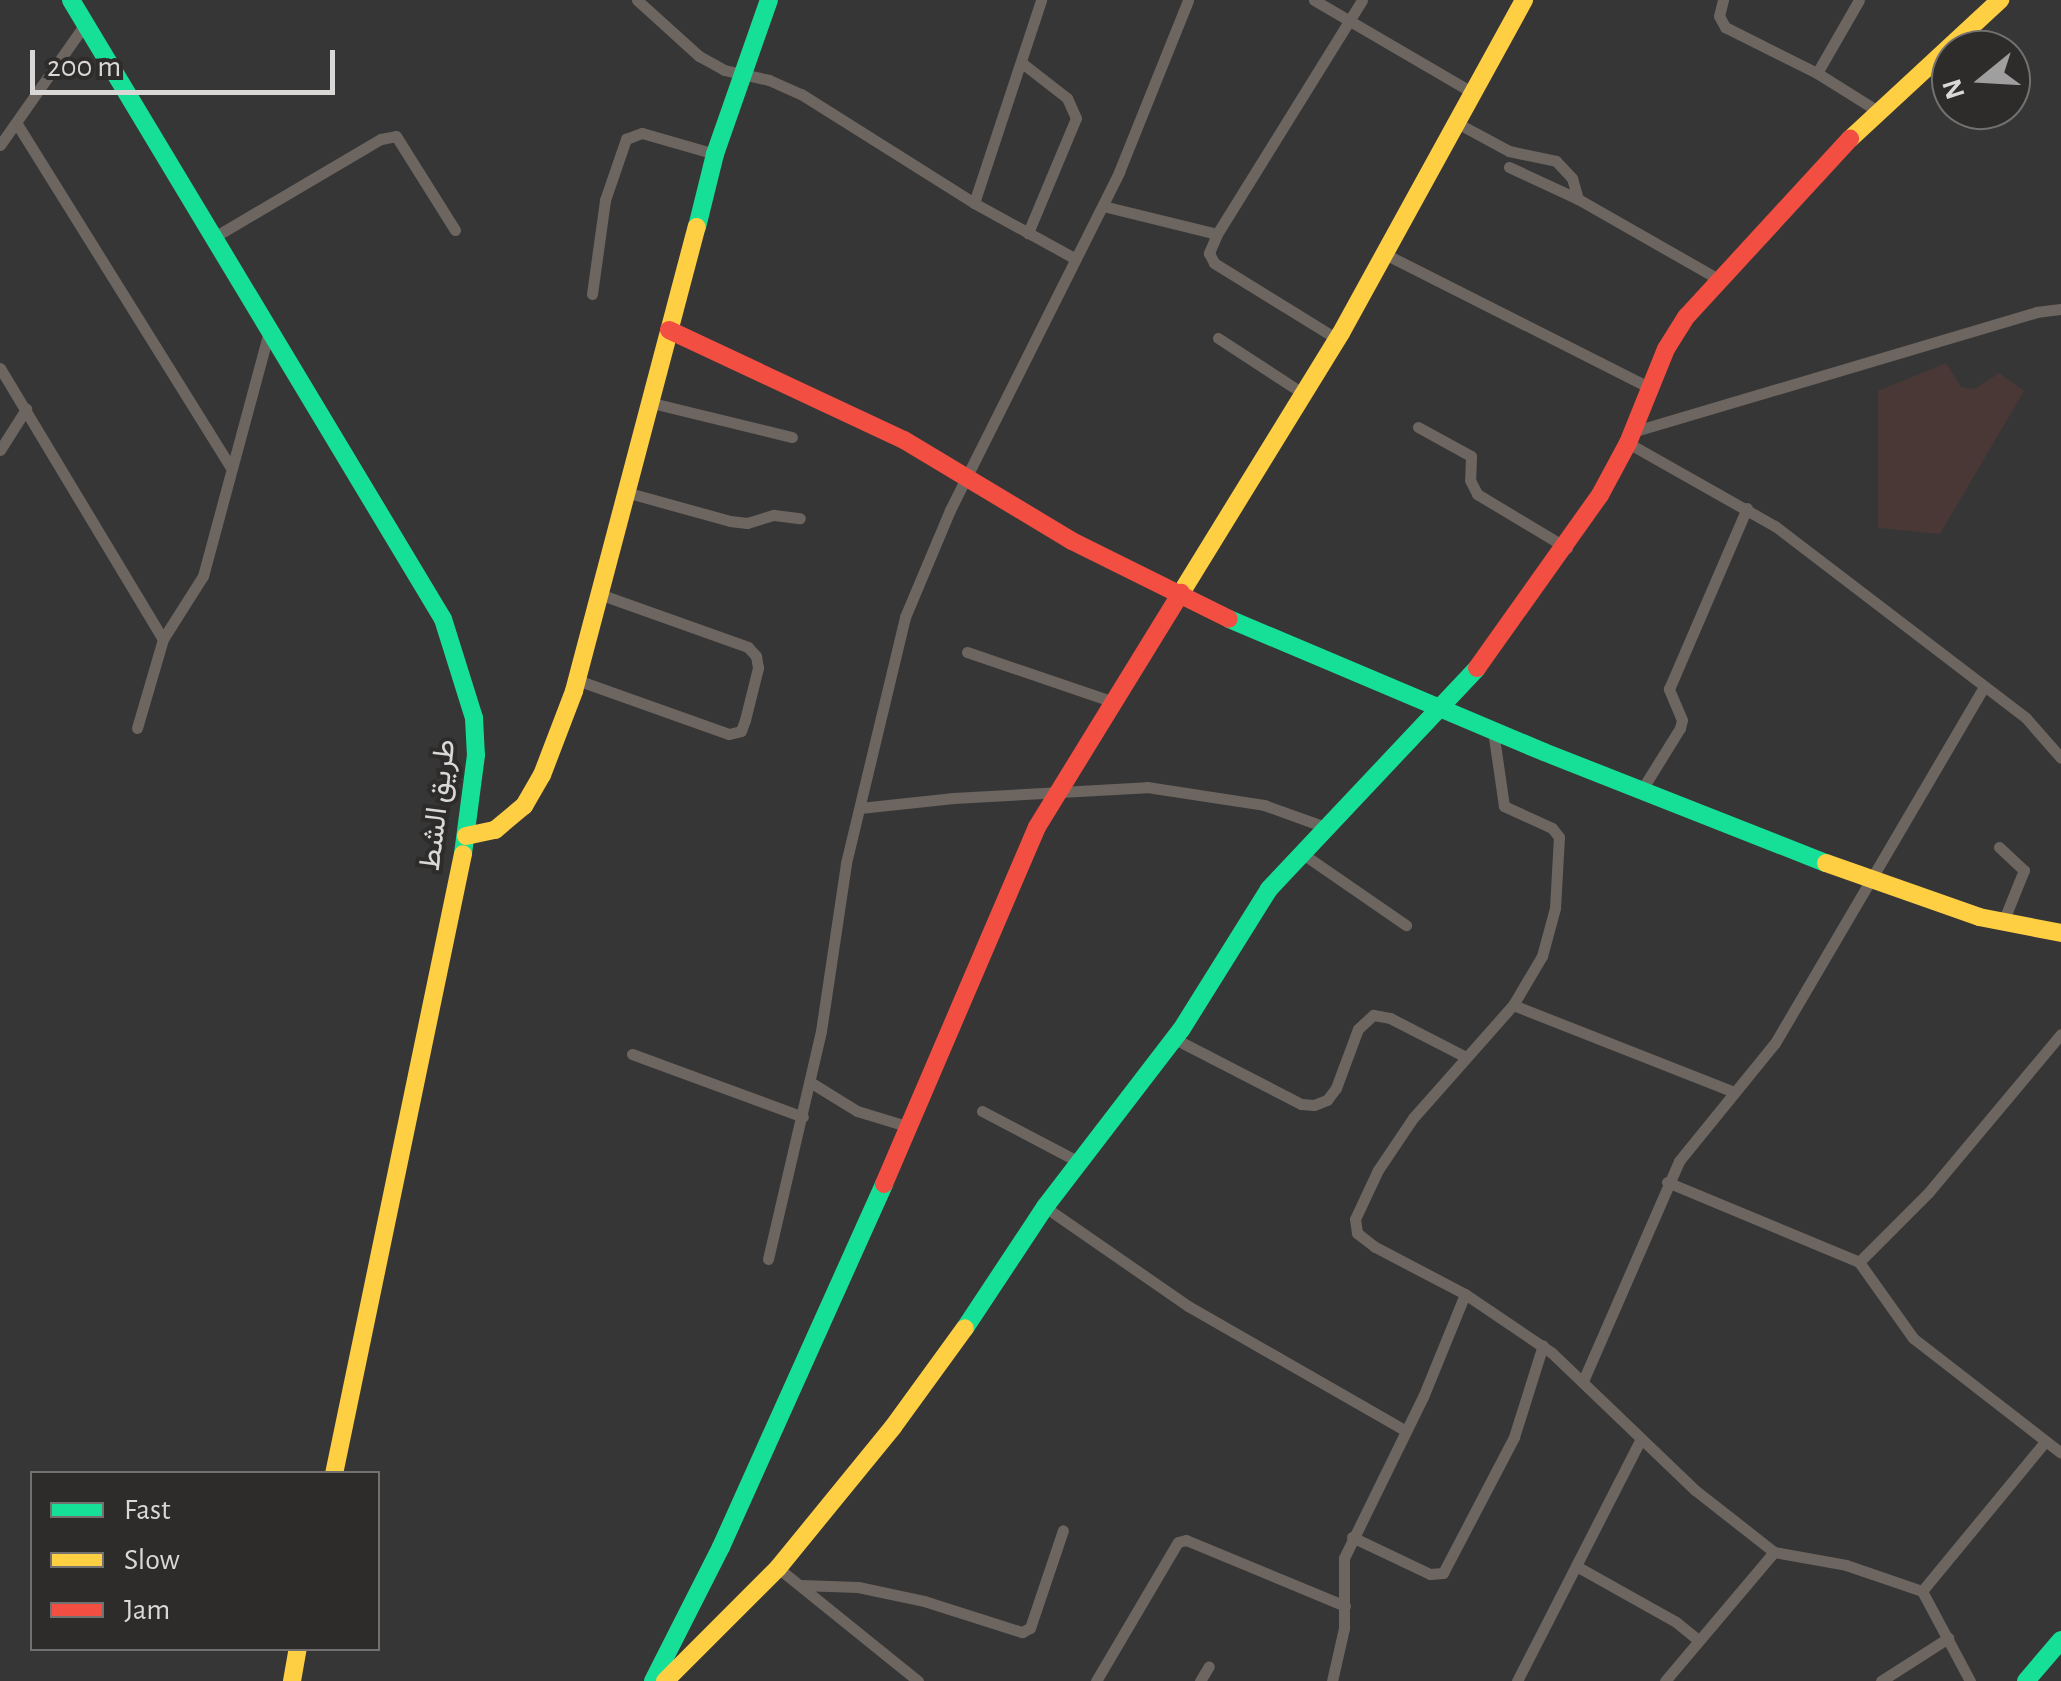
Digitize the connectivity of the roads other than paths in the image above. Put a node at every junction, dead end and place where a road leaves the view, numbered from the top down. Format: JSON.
{"nodes":[{"id":1,"x":70,"y":0,"type":"edge"},
{"id":2,"x":638,"y":0,"type":"edge"},
{"id":3,"x":769,"y":0,"type":"edge"},
{"id":4,"x":1188,"y":0,"type":"edge"},
{"id":5,"x":1314,"y":0,"type":"edge"},
{"id":6,"x":1362,"y":0,"type":"edge"},
{"id":7,"x":1524,"y":0,"type":"edge"},
{"id":8,"x":1723,"y":0,"type":"edge"},
{"id":9,"x":1859,"y":0,"type":"edge"},
{"id":10,"x":2000,"y":0,"type":"edge"},
{"id":11,"x":1039,"y":1,"type":"edge"},
{"id":12,"x":1351,"y":20,"type":"junction"},
{"id":13,"x":84,"y":24,"type":"junction"},
{"id":14,"x":1022,"y":63,"type":"junction"},
{"id":15,"x":1817,"y":73,"type":"junction"},
{"id":16,"x":743,"y":74,"type":"junction"},
{"id":17,"x":1476,"y":94,"type":"junction"},
{"id":18,"x":1876,"y":110,"type":"junction"},
{"id":19,"x":18,"y":124,"type":"junction"},
{"id":20,"x":1459,"y":124,"type":"junction"},
{"id":21,"x":0,"y":145,"type":"edge"},
{"id":22,"x":715,"y":154,"type":"junction"},
{"id":23,"x":1509,"y":167,"type":"dead end"},
{"id":24,"x":1578,"y":198,"type":"junction"},
{"id":25,"x":974,"y":203,"type":"junction"},
{"id":26,"x":1104,"y":206,"type":"junction"},
{"id":27,"x":455,"y":230,"type":"dead end"},
{"id":28,"x":1028,"y":232,"type":"junction"},
{"id":29,"x":1217,"y":234,"type":"junction"},
{"id":30,"x":216,"y":236,"type":"junction"},
{"id":31,"x":1384,"y":254,"type":"junction"},
{"id":32,"x":1076,"y":259,"type":"junction"},
{"id":33,"x":1720,"y":280,"type":"junction"},
{"id":34,"x":592,"y":294,"type":"dead end"},
{"id":35,"x":2061,"y":309,"type":"edge"},
{"id":36,"x":669,"y":330,"type":"junction"},
{"id":37,"x":269,"y":332,"type":"junction"},
{"id":38,"x":1218,"y":338,"type":"dead end"},
{"id":39,"x":1337,"y":339,"type":"junction"},
{"id":40,"x":0,"y":368,"type":"edge"},
{"id":41,"x":1648,"y":387,"type":"junction"},
{"id":42,"x":1304,"y":394,"type":"junction"},
{"id":43,"x":652,"y":403,"type":"junction"},
{"id":44,"x":26,"y":409,"type":"junction"},
{"id":45,"x":1418,"y":427,"type":"dead end"},
{"id":46,"x":792,"y":437,"type":"dead end"},
{"id":47,"x":1630,"y":438,"type":"junction"},
{"id":48,"x":0,"y":450,"type":"edge"},
{"id":49,"x":230,"y":466,"type":"junction"},
{"id":50,"x":968,"y":478,"type":"junction"},
{"id":51,"x":630,"y":493,"type":"junction"},
{"id":52,"x":1746,"y":508,"type":"junction"},
{"id":53,"x":800,"y":518,"type":"dead end"},
{"id":54,"x":1567,"y":548,"type":"junction"},
{"id":55,"x":602,"y":595,"type":"junction"},
{"id":56,"x":1177,"y":597,"type":"junction"},
{"id":57,"x":162,"y":639,"type":"junction"},
{"id":58,"x":967,"y":652,"type":"dead end"},
{"id":59,"x":577,"y":680,"type":"junction"},
{"id":60,"x":1983,"y":688,"type":"junction"},
{"id":61,"x":1111,"y":702,"type":"junction"},
{"id":62,"x":1442,"y":708,"type":"junction"},
{"id":63,"x":138,"y":728,"type":"dead end"},
{"id":64,"x":1493,"y":731,"type":"junction"},
{"id":65,"x":2061,"y":758,"type":"edge"},
{"id":66,"x":1641,"y":791,"type":"junction"},
{"id":67,"x":1055,"y":794,"type":"junction"},
{"id":68,"x":860,"y":808,"type":"junction"},
{"id":69,"x":1325,"y":828,"type":"junction"},
{"id":70,"x":466,"y":836,"type":"junction"},
{"id":71,"x":1999,"y":847,"type":"dead end"},
{"id":72,"x":1300,"y":852,"type":"junction"},
{"id":73,"x":1869,"y":879,"type":"junction"},
{"id":74,"x":2003,"y":922,"type":"junction"},
{"id":75,"x":1406,"y":926,"type":"dead end"},
{"id":76,"x":2061,"y":933,"type":"edge"},
{"id":77,"x":1513,"y":1005,"type":"junction"},
{"id":78,"x":2061,"y":1034,"type":"edge"},
{"id":79,"x":1175,"y":1039,"type":"junction"},
{"id":80,"x":632,"y":1054,"type":"dead end"},
{"id":81,"x":1466,"y":1057,"type":"junction"},
{"id":82,"x":810,"y":1082,"type":"junction"},
{"id":83,"x":1734,"y":1092,"type":"junction"},
{"id":84,"x":982,"y":1111,"type":"dead end"},
{"id":85,"x":803,"y":1118,"type":"junction"},
{"id":86,"x":910,"y":1127,"type":"junction"},
{"id":87,"x":1079,"y":1162,"type":"junction"},
{"id":88,"x":1668,"y":1182,"type":"junction"},
{"id":89,"x":1045,"y":1207,"type":"junction"},
{"id":90,"x":768,"y":1259,"type":"dead end"},
{"id":91,"x":1859,"y":1262,"type":"junction"},
{"id":92,"x":1465,"y":1294,"type":"junction"},
{"id":93,"x":1543,"y":1345,"type":"junction"},
{"id":94,"x":1584,"y":1380,"type":"junction"},
{"id":95,"x":1406,"y":1431,"type":"junction"},
{"id":96,"x":1641,"y":1439,"type":"junction"},
{"id":97,"x":2045,"y":1442,"type":"junction"},
{"id":98,"x":2061,"y":1453,"type":"edge"},
{"id":99,"x":335,"y":1471,"type":"edge"},
{"id":100,"x":1063,"y":1530,"type":"dead end"},
{"id":101,"x":1352,"y":1538,"type":"junction"},
{"id":102,"x":1774,"y":1552,"type":"junction"},
{"id":103,"x":1578,"y":1567,"type":"junction"},
{"id":104,"x":778,"y":1568,"type":"junction"},
{"id":105,"x":800,"y":1585,"type":"junction"},
{"id":106,"x":1922,"y":1591,"type":"junction"},
{"id":107,"x":1345,"y":1606,"type":"junction"},
{"id":108,"x":1948,"y":1638,"type":"junction"},
{"id":109,"x":1698,"y":1640,"type":"junction"},
{"id":110,"x":2061,"y":1640,"type":"edge"},
{"id":111,"x":297,"y":1651,"type":"edge"},
{"id":112,"x":1209,"y":1666,"type":"dead end"},
{"id":113,"x":292,"y":1681,"type":"edge"},
{"id":114,"x":653,"y":1681,"type":"edge"},
{"id":115,"x":665,"y":1681,"type":"edge"},
{"id":116,"x":918,"y":1681,"type":"edge"},
{"id":117,"x":1096,"y":1681,"type":"edge"},
{"id":118,"x":1200,"y":1681,"type":"edge"},
{"id":119,"x":1332,"y":1681,"type":"edge"},
{"id":120,"x":1517,"y":1681,"type":"edge"},
{"id":121,"x":1664,"y":1681,"type":"edge"},
{"id":122,"x":1881,"y":1681,"type":"edge"},
{"id":123,"x":1970,"y":1681,"type":"edge"},
{"id":124,"x":2026,"y":1681,"type":"edge"}],
"edges":[{"from":1,"to":13,"type":"street","name":"طريق الشط"},
{"from":2,"to":16,"type":"street"},
{"from":3,"to":16,"type":"street"},
{"from":4,"to":26,"type":"street"},
{"from":5,"to":12,"type":"street"},
{"from":6,"to":12,"type":"street"},
{"from":7,"to":17,"type":"street"},
{"from":8,"to":15,"type":"street"},
{"from":9,"to":15,"type":"street"},
{"from":10,"to":18,"type":"street"},
{"from":11,"to":14,"type":"street"},
{"from":12,"to":17,"type":"street"},
{"from":12,"to":29,"type":"street"},
{"from":13,"to":19,"type":"street"},
{"from":13,"to":30,"type":"street","name":"طريق الشط"},
{"from":14,"to":25,"type":"street"},
{"from":14,"to":28,"type":"street"},
{"from":15,"to":18,"type":"street"},
{"from":16,"to":22,"type":"street"},
{"from":16,"to":25,"type":"street"},
{"from":17,"to":20,"type":"street"},
{"from":18,"to":33,"type":"street"},
{"from":19,"to":21,"type":"street"},
{"from":19,"to":49,"type":"street"},
{"from":20,"to":24,"type":"street"},
{"from":20,"to":31,"type":"street"},
{"from":22,"to":34,"type":"street"},
{"from":22,"to":36,"type":"street"},
{"from":23,"to":24,"type":"street"},
{"from":24,"to":33,"type":"street"},
{"from":25,"to":28,"type":"street"},
{"from":26,"to":29,"type":"street"},
{"from":26,"to":32,"type":"street"},
{"from":27,"to":30,"type":"street"},
{"from":28,"to":32,"type":"street"},
{"from":29,"to":39,"type":"street"},
{"from":30,"to":37,"type":"street","name":"طريق الشط"},
{"from":31,"to":39,"type":"street"},
{"from":31,"to":41,"type":"street"},
{"from":32,"to":50,"type":"street"},
{"from":33,"to":41,"type":"street"},
{"from":35,"to":47,"type":"street"},
{"from":36,"to":43,"type":"street"},
{"from":36,"to":50,"type":"street"},
{"from":37,"to":49,"type":"street"},
{"from":37,"to":70,"type":"street","name":"طريق الشط"},
{"from":38,"to":42,"type":"street"},
{"from":39,"to":42,"type":"street"},
{"from":40,"to":44,"type":"street"},
{"from":41,"to":47,"type":"street"},
{"from":42,"to":56,"type":"street"},
{"from":43,"to":46,"type":"street"},
{"from":43,"to":51,"type":"street"},
{"from":44,"to":48,"type":"street"},
{"from":44,"to":57,"type":"street"},
{"from":45,"to":54,"type":"street"},
{"from":47,"to":52,"type":"street"},
{"from":47,"to":54,"type":"street"},
{"from":49,"to":57,"type":"street"},
{"from":50,"to":56,"type":"street"},
{"from":50,"to":68,"type":"street"},
{"from":51,"to":53,"type":"street"},
{"from":51,"to":55,"type":"street"},
{"from":52,"to":60,"type":"street"},
{"from":52,"to":66,"type":"street"},
{"from":54,"to":62,"type":"street"},
{"from":55,"to":59,"type":"street"},
{"from":55,"to":59,"type":"street"},
{"from":56,"to":61,"type":"street"},
{"from":56,"to":62,"type":"street"},
{"from":57,"to":63,"type":"street"},
{"from":58,"to":61,"type":"street"},
{"from":59,"to":70,"type":"street"},
{"from":60,"to":65,"type":"street"},
{"from":60,"to":73,"type":"street"},
{"from":61,"to":67,"type":"street"},
{"from":62,"to":64,"type":"street"},
{"from":62,"to":69,"type":"street"},
{"from":64,"to":66,"type":"street"},
{"from":64,"to":77,"type":"street"},
{"from":66,"to":73,"type":"street"},
{"from":67,"to":68,"type":"street"},
{"from":67,"to":69,"type":"street"},
{"from":67,"to":86,"type":"street"},
{"from":68,"to":82,"type":"street"},
{"from":69,"to":72,"type":"street"},
{"from":70,"to":99,"type":"street","name":"طريق الشط"},
{"from":71,"to":74,"type":"street"},
{"from":72,"to":75,"type":"street"},
{"from":72,"to":79,"type":"street"},
{"from":73,"to":74,"type":"street"},
{"from":73,"to":83,"type":"street"},
{"from":74,"to":76,"type":"street"},
{"from":77,"to":81,"type":"street"},
{"from":77,"to":83,"type":"street"},
{"from":78,"to":91,"type":"street"},
{"from":79,"to":81,"type":"street"},
{"from":79,"to":87,"type":"street"},
{"from":80,"to":85,"type":"street"},
{"from":81,"to":92,"type":"street"},
{"from":82,"to":85,"type":"street"},
{"from":82,"to":86,"type":"street"},
{"from":83,"to":88,"type":"street"},
{"from":84,"to":87,"type":"street"},
{"from":85,"to":90,"type":"street"},
{"from":86,"to":114,"type":"street"},
{"from":87,"to":89,"type":"street"},
{"from":88,"to":91,"type":"street"},
{"from":88,"to":94,"type":"street"},
{"from":89,"to":95,"type":"street"},
{"from":89,"to":104,"type":"street"},
{"from":91,"to":97,"type":"street"},
{"from":92,"to":93,"type":"street"},
{"from":92,"to":95,"type":"street"},
{"from":93,"to":94,"type":"street"},
{"from":93,"to":101,"type":"street"},
{"from":94,"to":96,"type":"street"},
{"from":95,"to":101,"type":"street"},
{"from":96,"to":102,"type":"street"},
{"from":96,"to":103,"type":"street"},
{"from":97,"to":98,"type":"street"},
{"from":97,"to":106,"type":"street"},
{"from":100,"to":105,"type":"street"},
{"from":101,"to":107,"type":"street"},
{"from":102,"to":106,"type":"street"},
{"from":102,"to":109,"type":"street"},
{"from":103,"to":109,"type":"street"},
{"from":103,"to":120,"type":"street"},
{"from":104,"to":105,"type":"street"},
{"from":104,"to":115,"type":"street"},
{"from":105,"to":116,"type":"street"},
{"from":106,"to":108,"type":"street"},
{"from":107,"to":117,"type":"street"},
{"from":107,"to":119,"type":"street"},
{"from":108,"to":122,"type":"street"},
{"from":108,"to":123,"type":"street"},
{"from":109,"to":121,"type":"street"},
{"from":110,"to":124,"type":"street"},
{"from":111,"to":113,"type":"street"},
{"from":112,"to":118,"type":"street"}]}
